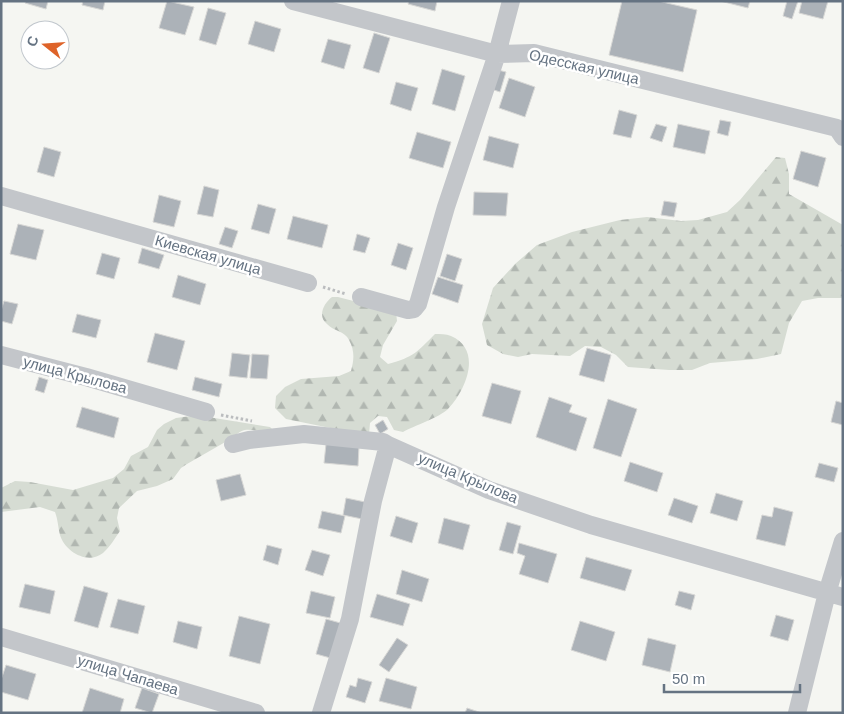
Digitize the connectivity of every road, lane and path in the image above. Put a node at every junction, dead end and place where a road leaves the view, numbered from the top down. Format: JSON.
{"nodes":[{"id":1,"x":293,"y":1,"type":"edge"},
{"id":2,"x":511,"y":1,"type":"edge"},
{"id":3,"x":497,"y":54,"type":"junction"},
{"id":4,"x":843,"y":137,"type":"edge"},
{"id":5,"x":1,"y":196,"type":"edge"},
{"id":6,"x":308,"y":283,"type":"joint"},
{"id":7,"x":361,"y":298,"type":"joint"},
{"id":8,"x":1,"y":355,"type":"edge"},
{"id":9,"x":206,"y":412,"type":"joint"},
{"id":10,"x":254,"y":422,"type":"dead end"},
{"id":11,"x":233,"y":444,"type":"dead end"},
{"id":12,"x":388,"y":445,"type":"junction"},
{"id":13,"x":843,"y":541,"type":"edge"},
{"id":14,"x":835,"y":595,"type":"edge"},
{"id":15,"x":1,"y":637,"type":"edge"},
{"id":16,"x":256,"y":713,"type":"edge"},
{"id":17,"x":321,"y":713,"type":"edge"},
{"id":18,"x":796,"y":713,"type":"edge"}],
"edges":[{"from":1,"to":3,"type":"street","name":"Одесская улица"},
{"from":2,"to":3,"type":"street"},
{"from":3,"to":4,"type":"street","name":"Одесская улица"},
{"from":3,"to":7,"type":"street"},
{"from":5,"to":6,"type":"street","name":"Киевская улица"},
{"from":6,"to":7,"type":"path"},
{"from":8,"to":9,"type":"street","name":"улица Крылова"},
{"from":9,"to":10,"type":"path"},
{"from":11,"to":12,"type":"street","name":"улица Крылова"},
{"from":12,"to":14,"type":"street","name":"улица Крылова"},
{"from":12,"to":17,"type":"street"},
{"from":13,"to":14,"type":"street"},
{"from":14,"to":18,"type":"street"},
{"from":15,"to":16,"type":"street","name":"улица Чапаева"}]}
